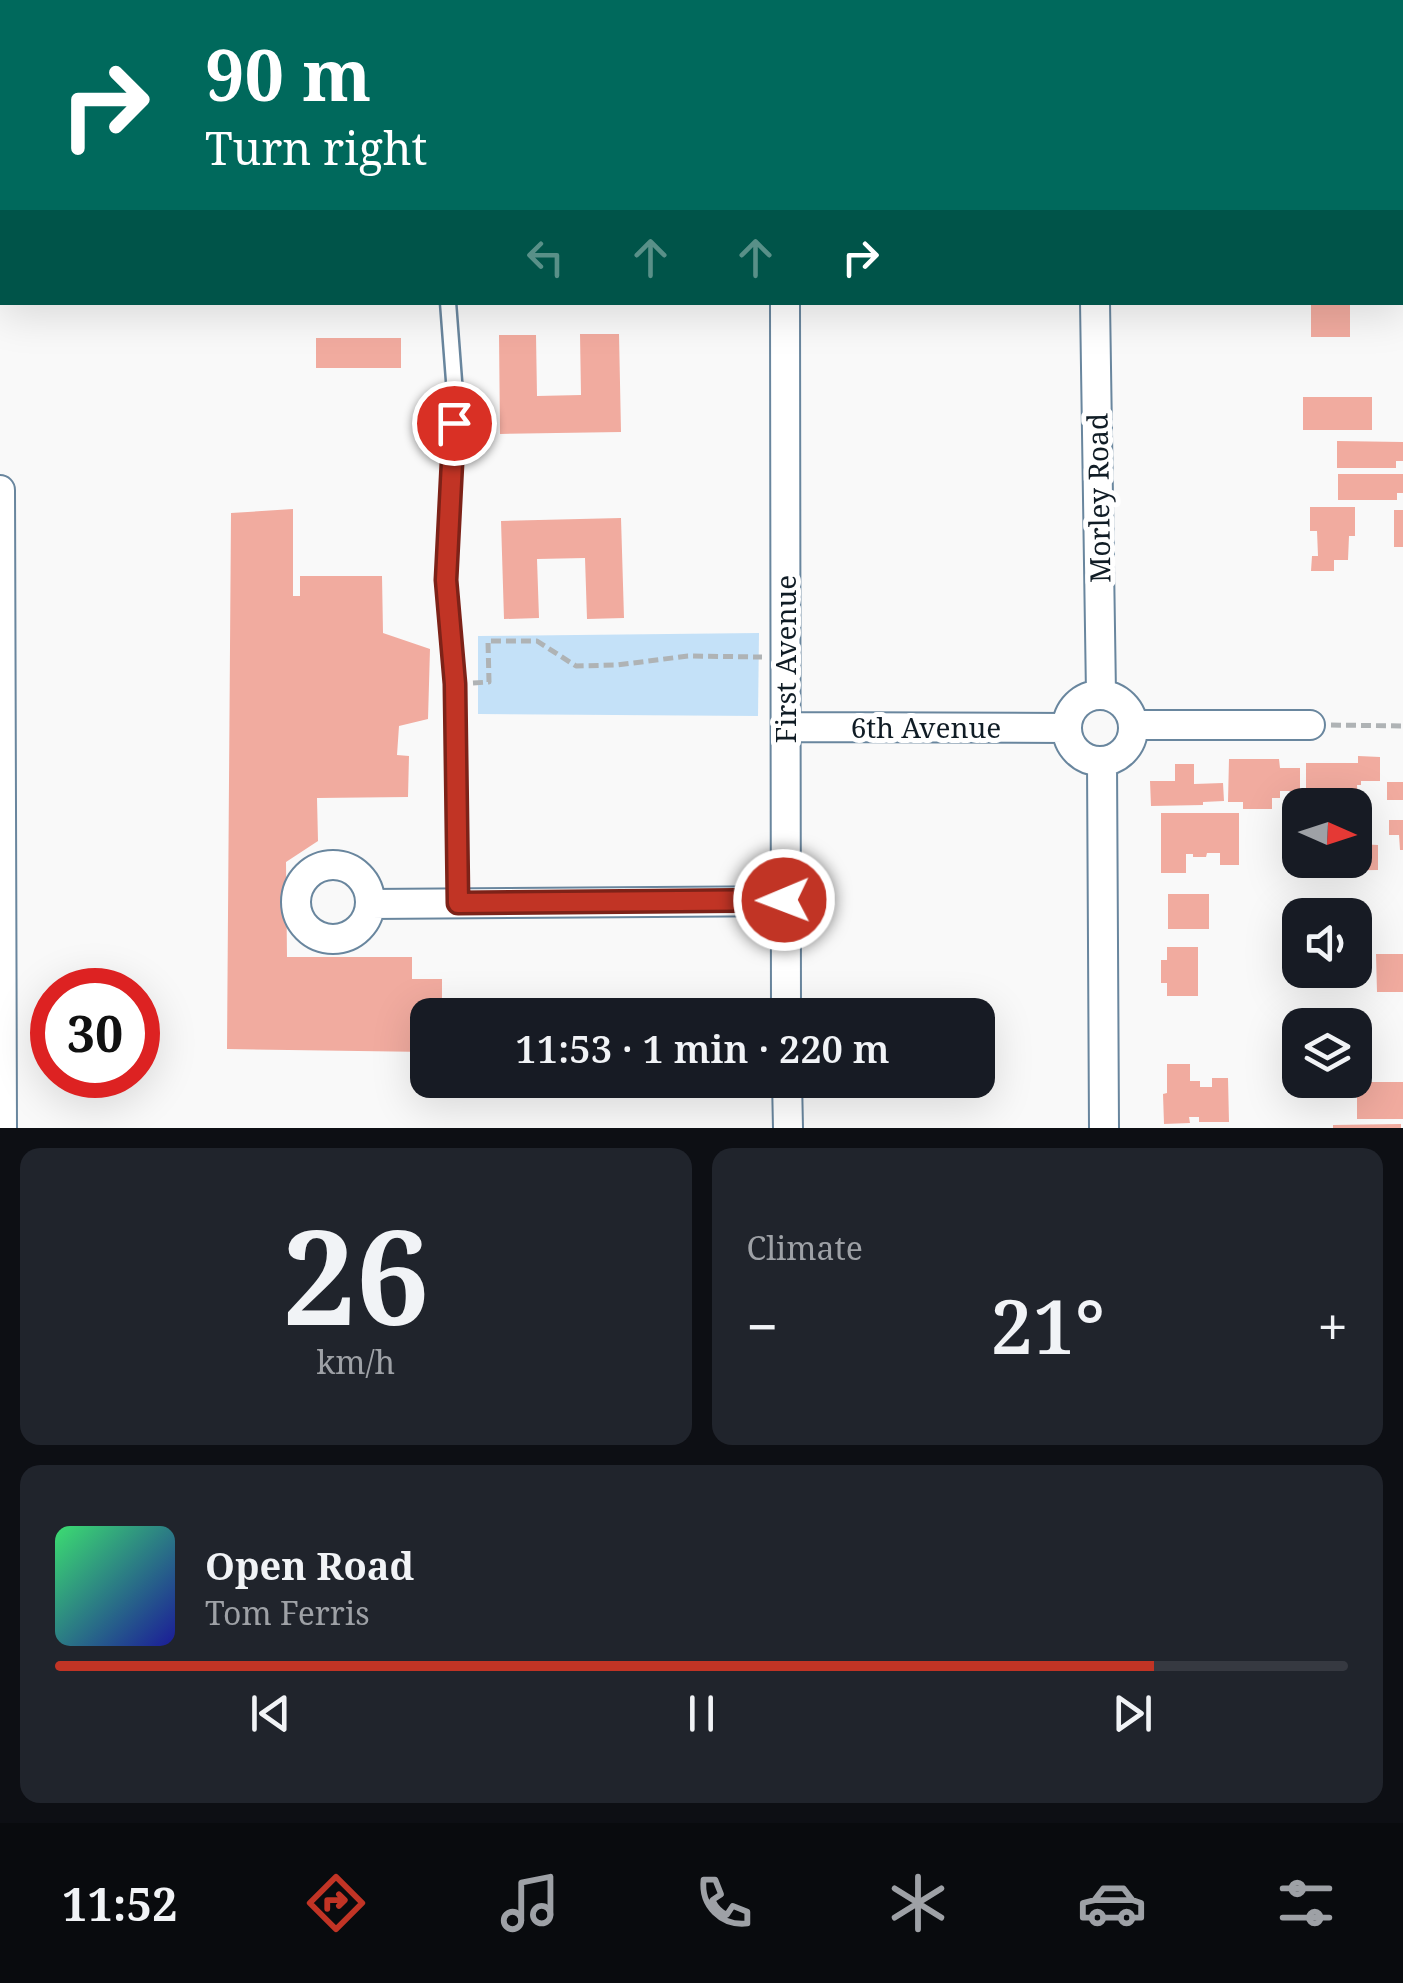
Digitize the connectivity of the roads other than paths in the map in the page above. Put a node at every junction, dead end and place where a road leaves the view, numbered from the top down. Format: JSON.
{"nodes":[{"id":1,"x":448,"y":305,"type":"edge"},
{"id":2,"x":786,"y":305,"type":"edge"},
{"id":3,"x":1095,"y":305,"type":"edge"},
{"id":4,"x":0,"y":490,"type":"edge"},
{"id":5,"x":1101,"y":694,"type":"junction"},
{"id":6,"x":1133,"y":725,"type":"junction"},
{"id":7,"x":1310,"y":725,"type":"road end"},
{"id":8,"x":786,"y":727,"type":"junction"},
{"id":9,"x":1067,"y":728,"type":"junction"},
{"id":10,"x":1102,"y":761,"type":"junction"},
{"id":11,"x":784,"y":900,"type":"junction"},
{"id":12,"x":458,"y":903,"type":"junction"},
{"id":13,"x":370,"y":904,"type":"dead end"},
{"id":14,"x":786,"y":998,"type":"edge"},
{"id":15,"x":1,"y":1063,"type":"edge"},
{"id":16,"x":787,"y":1098,"type":"edge"},
{"id":17,"x":2,"y":1128,"type":"edge"},
{"id":18,"x":788,"y":1128,"type":"edge"},
{"id":19,"x":1104,"y":1128,"type":"edge"}],
"edges":[{"from":1,"to":12,"type":"lane"},
{"from":2,"to":8,"type":"street","name":"First Avenue"},
{"from":3,"to":5,"type":"street","name":"Morley Road"},
{"from":4,"to":15,"type":"street"},
{"from":5,"to":6,"type":"street"},
{"from":5,"to":9,"type":"street"},
{"from":6,"to":7,"type":"street"},
{"from":6,"to":10,"type":"street"},
{"from":8,"to":9,"type":"street","name":"6th Avenue"},
{"from":8,"to":11,"type":"street","name":"First Avenue"},
{"from":9,"to":10,"type":"street"},
{"from":10,"to":19,"type":"street"},
{"from":11,"to":12,"type":"street"},
{"from":11,"to":14,"type":"street","name":"First Avenue"},
{"from":12,"to":13,"type":"street"},
{"from":15,"to":17,"type":"street"},
{"from":16,"to":18,"type":"street"}]}
